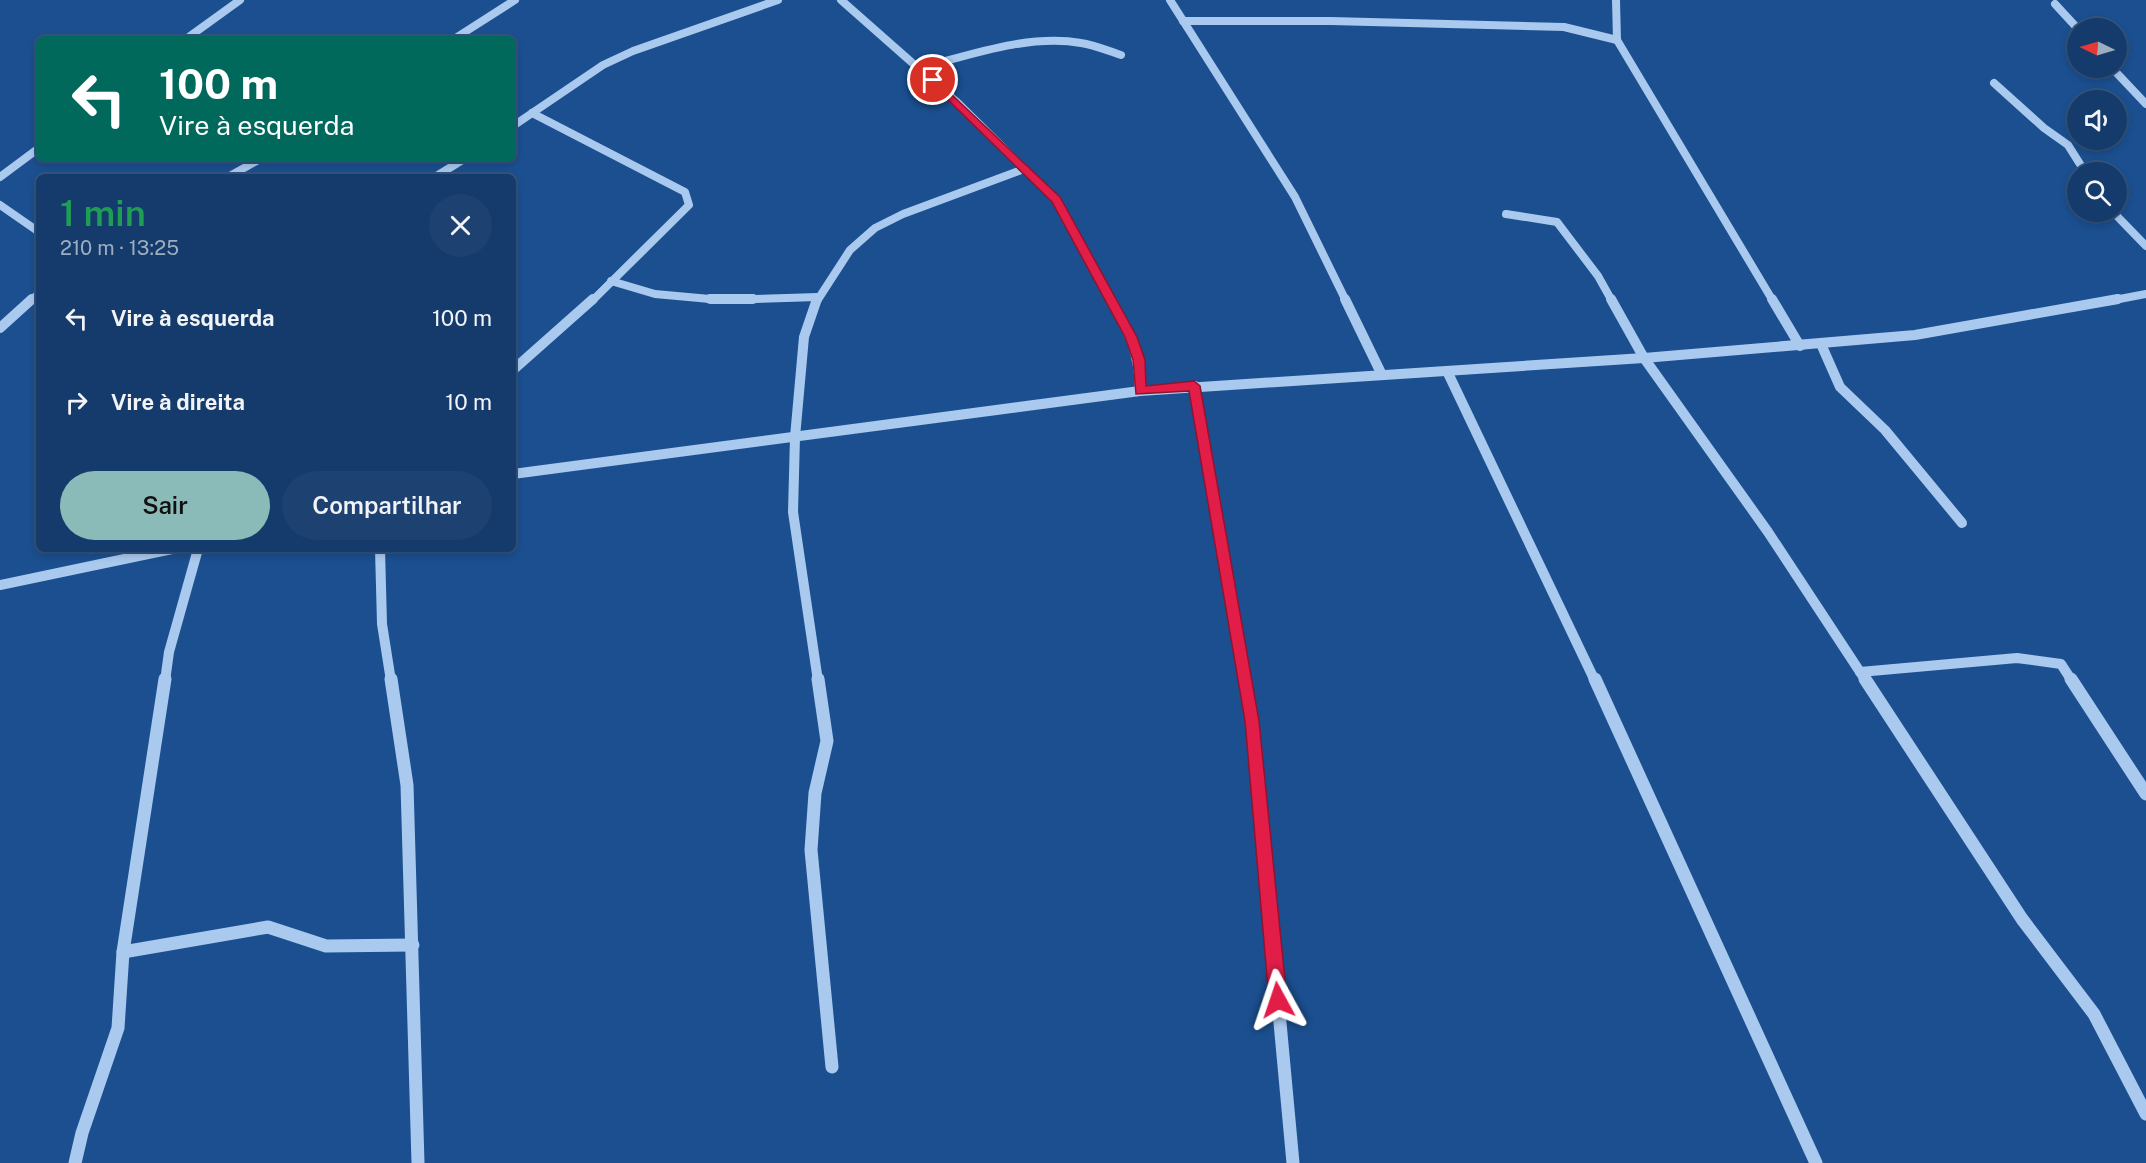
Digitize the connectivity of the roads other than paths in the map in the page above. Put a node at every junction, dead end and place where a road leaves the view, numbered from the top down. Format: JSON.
{"nodes":[{"id":1,"x":240,"y":0,"type":"edge"},
{"id":2,"x":515,"y":0,"type":"edge"},
{"id":3,"x":778,"y":0,"type":"edge"},
{"id":4,"x":842,"y":0,"type":"edge"},
{"id":5,"x":1170,"y":0,"type":"edge"},
{"id":6,"x":1616,"y":0,"type":"edge"},
{"id":7,"x":2055,"y":4,"type":"dead end"},
{"id":8,"x":2068,"y":18,"type":"edge"},
{"id":9,"x":1183,"y":21,"type":"junction"},
{"id":10,"x":190,"y":36,"type":"edge"},
{"id":11,"x":459,"y":36,"type":"edge"},
{"id":12,"x":1617,"y":40,"type":"junction"},
{"id":13,"x":1121,"y":55,"type":"dead end"},
{"id":14,"x":920,"y":68,"type":"junction"},
{"id":15,"x":2122,"y":78,"type":"edge"},
{"id":16,"x":1994,"y":83,"type":"dead end"},
{"id":17,"x":2144,"y":100,"type":"edge"},
{"id":18,"x":532,"y":113,"type":"junction"},
{"id":19,"x":516,"y":124,"type":"edge"},
{"id":20,"x":36,"y":150,"type":"edge"},
{"id":21,"x":255,"y":162,"type":"edge"},
{"id":22,"x":459,"y":162,"type":"edge"},
{"id":23,"x":2079,"y":162,"type":"edge"},
{"id":24,"x":1024,"y":169,"type":"junction"},
{"id":25,"x":233,"y":174,"type":"edge"},
{"id":26,"x":440,"y":174,"type":"edge"},
{"id":27,"x":0,"y":177,"type":"edge"},
{"id":28,"x":0,"y":205,"type":"edge"},
{"id":29,"x":1506,"y":214,"type":"dead end"},
{"id":30,"x":2123,"y":222,"type":"edge"},
{"id":31,"x":36,"y":230,"type":"edge"},
{"id":32,"x":2146,"y":246,"type":"edge"},
{"id":33,"x":611,"y":281,"type":"junction"},
{"id":34,"x":2146,"y":294,"type":"edge"},
{"id":35,"x":36,"y":296,"type":"edge"},
{"id":36,"x":818,"y":297,"type":"junction"},
{"id":37,"x":0,"y":328,"type":"edge"},
{"id":38,"x":1821,"y":344,"type":"junction"},
{"id":39,"x":1800,"y":345,"type":"junction"},
{"id":40,"x":1644,"y":358,"type":"junction"},
{"id":41,"x":516,"y":367,"type":"edge"},
{"id":42,"x":1447,"y":371,"type":"junction"},
{"id":43,"x":1383,"y":375,"type":"junction"},
{"id":44,"x":1194,"y":386,"type":"junction"},
{"id":45,"x":1140,"y":391,"type":"junction"},
{"id":46,"x":795,"y":437,"type":"junction"},
{"id":47,"x":516,"y":474,"type":"edge"},
{"id":48,"x":1962,"y":523,"type":"dead end"},
{"id":49,"x":158,"y":552,"type":"edge"},
{"id":50,"x":197,"y":552,"type":"edge"},
{"id":51,"x":380,"y":552,"type":"edge"},
{"id":52,"x":0,"y":585,"type":"edge"},
{"id":53,"x":1860,"y":672,"type":"junction"},
{"id":54,"x":2146,"y":794,"type":"edge"},
{"id":55,"x":413,"y":945,"type":"junction"},
{"id":56,"x":123,"y":952,"type":"junction"},
{"id":57,"x":832,"y":1067,"type":"dead end"},
{"id":58,"x":2146,"y":1114,"type":"edge"},
{"id":59,"x":75,"y":1163,"type":"edge"},
{"id":60,"x":418,"y":1163,"type":"edge"},
{"id":61,"x":1293,"y":1163,"type":"edge"},
{"id":62,"x":1816,"y":1163,"type":"edge"}],
"edges":[{"from":1,"to":10,"type":"street"},
{"from":2,"to":11,"type":"street"},
{"from":3,"to":18,"type":"street"},
{"from":4,"to":14,"type":"street"},
{"from":5,"to":9,"type":"street"},
{"from":6,"to":12,"type":"street"},
{"from":7,"to":8,"type":"street"},
{"from":9,"to":12,"type":"street"},
{"from":9,"to":43,"type":"street"},
{"from":12,"to":39,"type":"street"},
{"from":13,"to":14,"type":"street"},
{"from":14,"to":24,"type":"street"},
{"from":15,"to":17,"type":"street"},
{"from":16,"to":23,"type":"street"},
{"from":18,"to":19,"type":"street"},
{"from":18,"to":33,"type":"street"},
{"from":20,"to":27,"type":"street"},
{"from":21,"to":25,"type":"street"},
{"from":22,"to":26,"type":"street"},
{"from":24,"to":36,"type":"street"},
{"from":24,"to":45,"type":"street"},
{"from":28,"to":31,"type":"street"},
{"from":29,"to":40,"type":"street"},
{"from":30,"to":32,"type":"street"},
{"from":33,"to":36,"type":"street"},
{"from":33,"to":41,"type":"street"},
{"from":34,"to":38,"type":"street"},
{"from":35,"to":37,"type":"street"},
{"from":36,"to":46,"type":"street"},
{"from":38,"to":39,"type":"street"},
{"from":38,"to":48,"type":"street"},
{"from":39,"to":40,"type":"street"},
{"from":40,"to":42,"type":"street"},
{"from":40,"to":53,"type":"street"},
{"from":42,"to":43,"type":"street"},
{"from":42,"to":62,"type":"street"},
{"from":43,"to":44,"type":"street"},
{"from":44,"to":45,"type":"street"},
{"from":44,"to":61,"type":"street"},
{"from":45,"to":46,"type":"street"},
{"from":46,"to":47,"type":"street"},
{"from":46,"to":57,"type":"street"},
{"from":49,"to":52,"type":"street"},
{"from":50,"to":56,"type":"street"},
{"from":51,"to":55,"type":"street"},
{"from":53,"to":54,"type":"street"},
{"from":53,"to":58,"type":"street"},
{"from":55,"to":56,"type":"street"},
{"from":55,"to":60,"type":"street"},
{"from":56,"to":59,"type":"street"}]}
